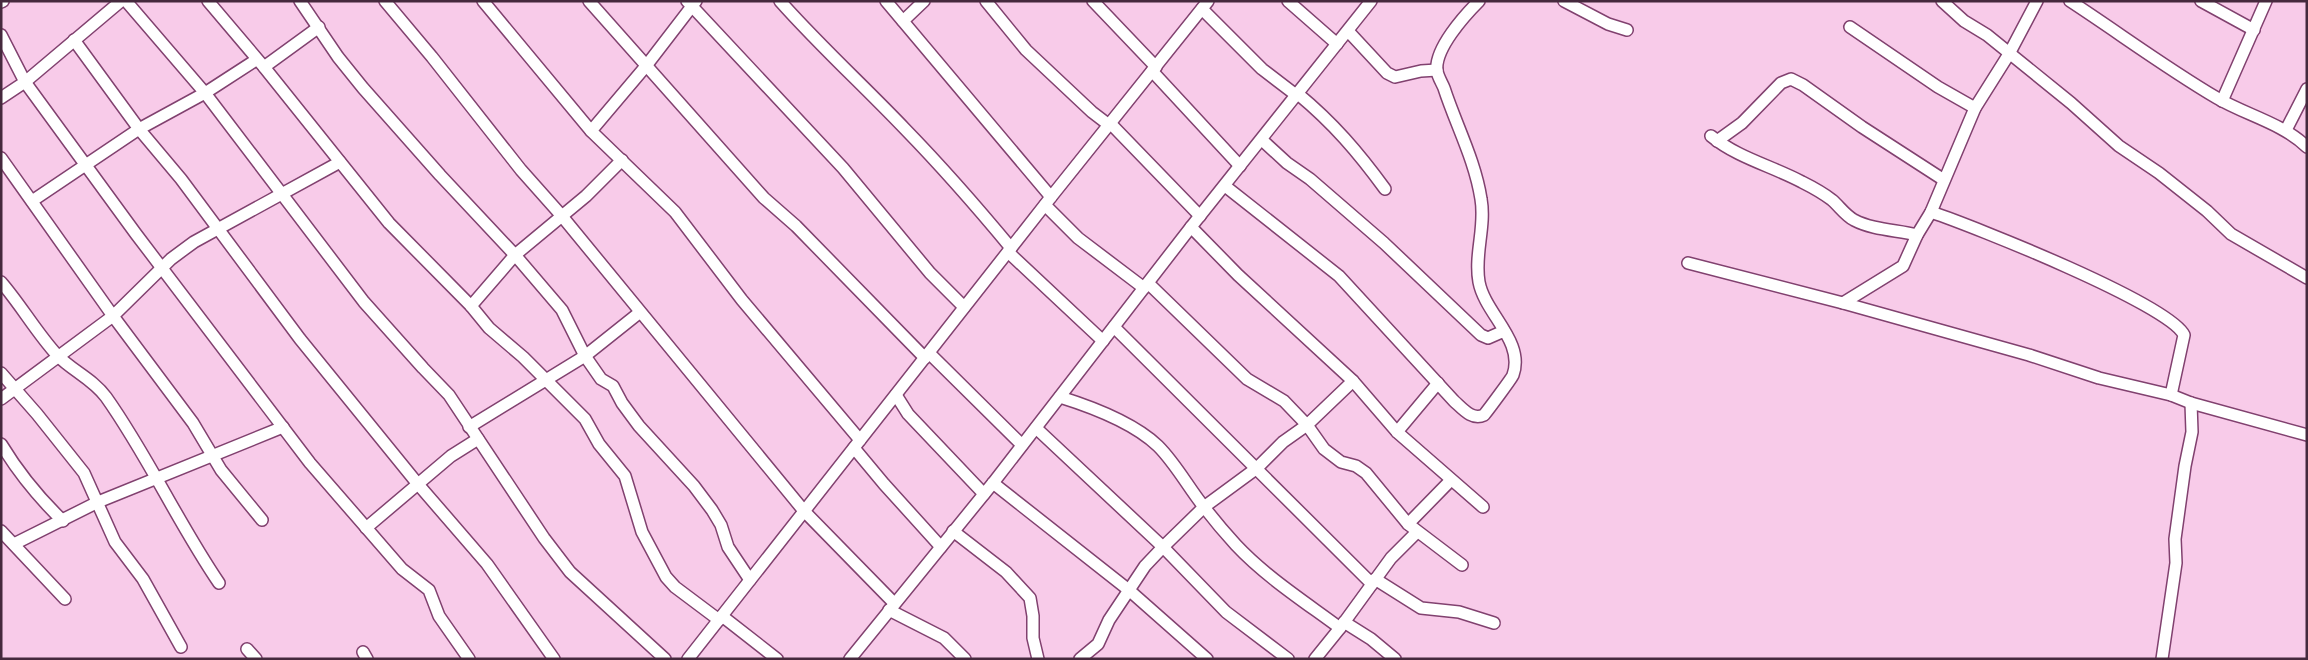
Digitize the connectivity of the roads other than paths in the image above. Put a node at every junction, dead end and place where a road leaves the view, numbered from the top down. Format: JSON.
{"nodes":[{"id":1,"x":121,"y":1,"type":"edge"},
{"id":2,"x":126,"y":1,"type":"edge"},
{"id":3,"x":208,"y":1,"type":"edge"},
{"id":4,"x":300,"y":1,"type":"edge"},
{"id":5,"x":385,"y":1,"type":"edge"},
{"id":6,"x":484,"y":1,"type":"edge"},
{"id":7,"x":589,"y":1,"type":"edge"},
{"id":8,"x":780,"y":1,"type":"edge"},
{"id":9,"x":886,"y":1,"type":"edge"},
{"id":10,"x":924,"y":1,"type":"edge"},
{"id":11,"x":986,"y":1,"type":"edge"},
{"id":12,"x":1092,"y":1,"type":"edge"},
{"id":13,"x":1288,"y":1,"type":"edge"},
{"id":14,"x":1370,"y":1,"type":"edge"},
{"id":15,"x":1479,"y":1,"type":"edge"},
{"id":16,"x":1564,"y":1,"type":"edge"},
{"id":17,"x":1942,"y":1,"type":"edge"},
{"id":18,"x":2037,"y":1,"type":"edge"},
{"id":19,"x":2070,"y":1,"type":"edge"},
{"id":20,"x":2201,"y":1,"type":"edge"},
{"id":21,"x":2266,"y":1,"type":"edge"},
{"id":22,"x":692,"y":3,"type":"edge"},
{"id":23,"x":1204,"y":4,"type":"edge"},
{"id":24,"x":903,"y":21,"type":"junction"},
{"id":25,"x":319,"y":27,"type":"junction"},
{"id":26,"x":1850,"y":27,"type":"dead end"},
{"id":27,"x":1627,"y":30,"type":"dead end"},
{"id":28,"x":2254,"y":30,"type":"junction"},
{"id":29,"x":1348,"y":31,"type":"junction"},
{"id":30,"x":1,"y":35,"type":"edge"},
{"id":31,"x":74,"y":40,"type":"junction"},
{"id":32,"x":1337,"y":44,"type":"junction"},
{"id":33,"x":2009,"y":54,"type":"junction"},
{"id":34,"x":260,"y":63,"type":"junction"},
{"id":35,"x":646,"y":66,"type":"junction"},
{"id":36,"x":1154,"y":69,"type":"junction"},
{"id":37,"x":1437,"y":70,"type":"junction"},
{"id":38,"x":25,"y":82,"type":"junction"},
{"id":39,"x":2307,"y":89,"type":"edge"},
{"id":40,"x":205,"y":93,"type":"junction"},
{"id":41,"x":1297,"y":94,"type":"junction"},
{"id":42,"x":1,"y":98,"type":"edge"},
{"id":43,"x":2222,"y":101,"type":"junction"},
{"id":44,"x":1975,"y":108,"type":"junction"},
{"id":45,"x":1109,"y":124,"type":"junction"},
{"id":46,"x":139,"y":129,"type":"junction"},
{"id":47,"x":2286,"y":130,"type":"junction"},
{"id":48,"x":591,"y":131,"type":"junction"},
{"id":49,"x":1262,"y":140,"type":"junction"},
{"id":50,"x":2307,"y":147,"type":"edge"},
{"id":51,"x":1,"y":158,"type":"edge"},
{"id":52,"x":622,"y":160,"type":"junction"},
{"id":53,"x":340,"y":162,"type":"junction"},
{"id":54,"x":86,"y":165,"type":"junction"},
{"id":55,"x":1240,"y":166,"type":"junction"},
{"id":56,"x":1944,"y":180,"type":"junction"},
{"id":57,"x":1224,"y":186,"type":"junction"},
{"id":58,"x":1385,"y":190,"type":"dead end"},
{"id":59,"x":282,"y":193,"type":"junction"},
{"id":60,"x":32,"y":201,"type":"junction"},
{"id":61,"x":1048,"y":201,"type":"junction"},
{"id":62,"x":1932,"y":212,"type":"junction"},
{"id":63,"x":561,"y":216,"type":"junction"},
{"id":64,"x":1200,"y":216,"type":"junction"},
{"id":65,"x":1191,"y":227,"type":"junction"},
{"id":66,"x":217,"y":229,"type":"junction"},
{"id":67,"x":1917,"y":235,"type":"junction"},
{"id":68,"x":1009,"y":250,"type":"junction"},
{"id":69,"x":515,"y":256,"type":"junction"},
{"id":70,"x":1688,"y":263,"type":"dead end"},
{"id":71,"x":162,"y":269,"type":"junction"},
{"id":72,"x":2307,"y":278,"type":"edge"},
{"id":73,"x":1,"y":282,"type":"edge"},
{"id":74,"x":1146,"y":285,"type":"junction"},
{"id":75,"x":1843,"y":303,"type":"junction"},
{"id":76,"x":471,"y":306,"type":"junction"},
{"id":77,"x":964,"y":307,"type":"junction"},
{"id":78,"x":640,"y":313,"type":"junction"},
{"id":79,"x":113,"y":316,"type":"junction"},
{"id":80,"x":1114,"y":327,"type":"junction"},
{"id":81,"x":1504,"y":330,"type":"junction"},
{"id":82,"x":1103,"y":341,"type":"junction"},
{"id":83,"x":927,"y":355,"type":"junction"},
{"id":84,"x":58,"y":356,"type":"junction"},
{"id":85,"x":585,"y":356,"type":"junction"},
{"id":86,"x":1,"y":373,"type":"edge"},
{"id":87,"x":544,"y":380,"type":"junction"},
{"id":88,"x":1353,"y":381,"type":"junction"},
{"id":89,"x":1438,"y":383,"type":"junction"},
{"id":90,"x":16,"y":389,"type":"junction"},
{"id":91,"x":896,"y":395,"type":"junction"},
{"id":92,"x":2171,"y":395,"type":"junction"},
{"id":93,"x":1060,"y":397,"type":"junction"},
{"id":94,"x":1,"y":399,"type":"edge"},
{"id":95,"x":2191,"y":404,"type":"junction"},
{"id":96,"x":1307,"y":425,"type":"junction"},
{"id":97,"x":283,"y":427,"type":"junction"},
{"id":98,"x":469,"y":427,"type":"junction"},
{"id":99,"x":1036,"y":428,"type":"junction"},
{"id":100,"x":1397,"y":432,"type":"junction"},
{"id":101,"x":2307,"y":435,"type":"edge"},
{"id":102,"x":478,"y":439,"type":"junction"},
{"id":103,"x":1,"y":444,"type":"edge"},
{"id":104,"x":857,"y":444,"type":"junction"},
{"id":105,"x":1022,"y":445,"type":"junction"},
{"id":106,"x":212,"y":455,"type":"junction"},
{"id":107,"x":1257,"y":468,"type":"junction"},
{"id":108,"x":156,"y":478,"type":"junction"},
{"id":109,"x":1451,"y":480,"type":"junction"},
{"id":110,"x":417,"y":484,"type":"junction"},
{"id":111,"x":993,"y":484,"type":"junction"},
{"id":112,"x":984,"y":494,"type":"junction"},
{"id":113,"x":98,"y":502,"type":"junction"},
{"id":114,"x":1204,"y":507,"type":"junction"},
{"id":115,"x":1483,"y":507,"type":"dead end"},
{"id":116,"x":804,"y":511,"type":"junction"},
{"id":117,"x":262,"y":520,"type":"dead end"},
{"id":118,"x":63,"y":521,"type":"junction"},
{"id":119,"x":1408,"y":524,"type":"junction"},
{"id":120,"x":366,"y":528,"type":"junction"},
{"id":121,"x":1,"y":531,"type":"edge"},
{"id":122,"x":953,"y":531,"type":"junction"},
{"id":123,"x":1417,"y":532,"type":"junction"},
{"id":124,"x":8,"y":543,"type":"edge"},
{"id":125,"x":940,"y":547,"type":"junction"},
{"id":126,"x":1163,"y":547,"type":"junction"},
{"id":127,"x":1462,"y":565,"type":"dead end"},
{"id":128,"x":750,"y":580,"type":"junction"},
{"id":129,"x":1373,"y":581,"type":"junction"},
{"id":130,"x":219,"y":583,"type":"dead end"},
{"id":131,"x":1130,"y":591,"type":"junction"},
{"id":132,"x":66,"y":600,"type":"dead end"},
{"id":133,"x":892,"y":607,"type":"junction"},
{"id":134,"x":720,"y":618,"type":"junction"},
{"id":135,"x":1494,"y":623,"type":"dead end"},
{"id":136,"x":1342,"y":625,"type":"junction"},
{"id":137,"x":181,"y":646,"type":"dead end"},
{"id":138,"x":247,"y":649,"type":"dead end"},
{"id":139,"x":1039,"y":657,"type":"edge"},
{"id":140,"x":256,"y":659,"type":"edge"},
{"id":141,"x":468,"y":659,"type":"edge"},
{"id":142,"x":554,"y":659,"type":"edge"},
{"id":143,"x":665,"y":659,"type":"edge"},
{"id":144,"x":688,"y":659,"type":"edge"},
{"id":145,"x":777,"y":659,"type":"edge"},
{"id":146,"x":850,"y":659,"type":"edge"},
{"id":147,"x":965,"y":659,"type":"edge"},
{"id":148,"x":1080,"y":659,"type":"edge"},
{"id":149,"x":1207,"y":659,"type":"edge"},
{"id":150,"x":1288,"y":659,"type":"edge"},
{"id":151,"x":1315,"y":659,"type":"edge"},
{"id":152,"x":1395,"y":659,"type":"edge"},
{"id":153,"x":2162,"y":659,"type":"edge"}],
"edges":[{"from":1,"to":31,"type":"street"},
{"from":2,"to":40,"type":"street"},
{"from":3,"to":34,"type":"street"},
{"from":4,"to":25,"type":"street"},
{"from":5,"to":63,"type":"street"},
{"from":6,"to":48,"type":"street"},
{"from":7,"to":35,"type":"street"},
{"from":8,"to":68,"type":"street"},
{"from":9,"to":24,"type":"street"},
{"from":10,"to":24,"type":"street"},
{"from":11,"to":45,"type":"street"},
{"from":12,"to":36,"type":"street"},
{"from":13,"to":32,"type":"street"},
{"from":14,"to":29,"type":"street"},
{"from":15,"to":37,"type":"street"},
{"from":16,"to":27,"type":"street"},
{"from":17,"to":33,"type":"street"},
{"from":18,"to":33,"type":"street"},
{"from":19,"to":43,"type":"street"},
{"from":20,"to":28,"type":"street"},
{"from":21,"to":28,"type":"street"},
{"from":22,"to":35,"type":"street"},
{"from":22,"to":77,"type":"street"},
{"from":23,"to":36,"type":"street"},
{"from":23,"to":41,"type":"street"},
{"from":24,"to":61,"type":"street"},
{"from":25,"to":34,"type":"street"},
{"from":25,"to":69,"type":"street"},
{"from":26,"to":44,"type":"street"},
{"from":28,"to":43,"type":"street"},
{"from":29,"to":32,"type":"street"},
{"from":29,"to":37,"type":"street"},
{"from":30,"to":38,"type":"street"},
{"from":31,"to":38,"type":"street"},
{"from":31,"to":46,"type":"street"},
{"from":32,"to":41,"type":"street"},
{"from":33,"to":44,"type":"street"},
{"from":33,"to":72,"type":"street"},
{"from":34,"to":40,"type":"street"},
{"from":34,"to":53,"type":"street"},
{"from":35,"to":48,"type":"street"},
{"from":35,"to":83,"type":"street"},
{"from":36,"to":45,"type":"street"},
{"from":36,"to":55,"type":"street"},
{"from":37,"to":81,"type":"street"},
{"from":38,"to":42,"type":"street"},
{"from":38,"to":54,"type":"street"},
{"from":39,"to":47,"type":"street"},
{"from":40,"to":46,"type":"street"},
{"from":40,"to":59,"type":"street"},
{"from":41,"to":49,"type":"street"},
{"from":41,"to":58,"type":"street"},
{"from":43,"to":47,"type":"street"},
{"from":44,"to":56,"type":"street"},
{"from":45,"to":61,"type":"street"},
{"from":45,"to":64,"type":"street"},
{"from":46,"to":54,"type":"street"},
{"from":46,"to":66,"type":"street"},
{"from":47,"to":50,"type":"street"},
{"from":48,"to":52,"type":"street"},
{"from":49,"to":55,"type":"street"},
{"from":49,"to":81,"type":"street"},
{"from":51,"to":60,"type":"street"},
{"from":52,"to":63,"type":"street"},
{"from":52,"to":104,"type":"street"},
{"from":53,"to":59,"type":"street"},
{"from":53,"to":76,"type":"street"},
{"from":54,"to":60,"type":"street"},
{"from":54,"to":71,"type":"street"},
{"from":55,"to":57,"type":"street"},
{"from":56,"to":62,"type":"street"},
{"from":56,"to":67,"type":"street"},
{"from":57,"to":64,"type":"street"},
{"from":57,"to":89,"type":"street"},
{"from":59,"to":66,"type":"street"},
{"from":59,"to":98,"type":"street"},
{"from":60,"to":79,"type":"street"},
{"from":61,"to":68,"type":"street"},
{"from":61,"to":74,"type":"street"},
{"from":62,"to":67,"type":"street"},
{"from":62,"to":92,"type":"street"},
{"from":63,"to":69,"type":"street"},
{"from":63,"to":78,"type":"street"},
{"from":64,"to":65,"type":"street"},
{"from":65,"to":74,"type":"street"},
{"from":65,"to":88,"type":"street"},
{"from":66,"to":71,"type":"street"},
{"from":66,"to":110,"type":"street"},
{"from":67,"to":75,"type":"street"},
{"from":68,"to":77,"type":"street"},
{"from":68,"to":82,"type":"street"},
{"from":69,"to":76,"type":"street"},
{"from":69,"to":85,"type":"street"},
{"from":70,"to":75,"type":"street"},
{"from":71,"to":79,"type":"street"},
{"from":71,"to":97,"type":"street"},
{"from":73,"to":84,"type":"street"},
{"from":74,"to":80,"type":"street"},
{"from":74,"to":96,"type":"street"},
{"from":75,"to":92,"type":"street"},
{"from":76,"to":87,"type":"street"},
{"from":77,"to":83,"type":"street"},
{"from":78,"to":85,"type":"street"},
{"from":78,"to":116,"type":"street"},
{"from":79,"to":84,"type":"street"},
{"from":79,"to":106,"type":"street"},
{"from":80,"to":82,"type":"street"},
{"from":80,"to":107,"type":"street"},
{"from":81,"to":89,"type":"street"},
{"from":82,"to":93,"type":"street"},
{"from":83,"to":91,"type":"street"},
{"from":83,"to":105,"type":"street"},
{"from":84,"to":90,"type":"street"},
{"from":84,"to":108,"type":"street"},
{"from":85,"to":87,"type":"street"},
{"from":85,"to":128,"type":"street"},
{"from":86,"to":90,"type":"street"},
{"from":87,"to":98,"type":"street"},
{"from":87,"to":134,"type":"street"},
{"from":88,"to":96,"type":"street"},
{"from":88,"to":100,"type":"street"},
{"from":89,"to":100,"type":"street"},
{"from":90,"to":94,"type":"street"},
{"from":90,"to":113,"type":"street"},
{"from":91,"to":104,"type":"street"},
{"from":91,"to":112,"type":"street"},
{"from":92,"to":95,"type":"street"},
{"from":93,"to":99,"type":"street"},
{"from":93,"to":114,"type":"street"},
{"from":95,"to":101,"type":"street"},
{"from":95,"to":153,"type":"street"},
{"from":96,"to":107,"type":"street"},
{"from":96,"to":119,"type":"street"},
{"from":97,"to":106,"type":"street"},
{"from":97,"to":120,"type":"street"},
{"from":98,"to":102,"type":"street"},
{"from":99,"to":105,"type":"street"},
{"from":99,"to":126,"type":"street"},
{"from":100,"to":109,"type":"street"},
{"from":102,"to":110,"type":"street"},
{"from":102,"to":143,"type":"street"},
{"from":103,"to":118,"type":"street"},
{"from":104,"to":116,"type":"street"},
{"from":104,"to":125,"type":"street"},
{"from":105,"to":111,"type":"street"},
{"from":106,"to":108,"type":"street"},
{"from":106,"to":117,"type":"street"},
{"from":107,"to":114,"type":"street"},
{"from":107,"to":129,"type":"street"},
{"from":108,"to":113,"type":"street"},
{"from":108,"to":130,"type":"street"},
{"from":109,"to":115,"type":"street"},
{"from":109,"to":119,"type":"street"},
{"from":110,"to":120,"type":"street"},
{"from":110,"to":142,"type":"street"},
{"from":111,"to":112,"type":"street"},
{"from":111,"to":131,"type":"street"},
{"from":112,"to":122,"type":"street"},
{"from":113,"to":118,"type":"street"},
{"from":113,"to":137,"type":"street"},
{"from":114,"to":126,"type":"street"},
{"from":114,"to":136,"type":"street"},
{"from":116,"to":128,"type":"street"},
{"from":116,"to":133,"type":"street"},
{"from":118,"to":124,"type":"street"},
{"from":119,"to":123,"type":"street"},
{"from":120,"to":141,"type":"street"},
{"from":121,"to":124,"type":"street"},
{"from":122,"to":125,"type":"street"},
{"from":122,"to":139,"type":"street"},
{"from":123,"to":127,"type":"street"},
{"from":123,"to":129,"type":"street"},
{"from":124,"to":132,"type":"street"},
{"from":125,"to":133,"type":"street"},
{"from":126,"to":131,"type":"street"},
{"from":126,"to":150,"type":"street"},
{"from":128,"to":134,"type":"street"},
{"from":129,"to":135,"type":"street"},
{"from":129,"to":136,"type":"street"},
{"from":131,"to":148,"type":"street"},
{"from":131,"to":149,"type":"street"},
{"from":133,"to":146,"type":"street"},
{"from":133,"to":147,"type":"street"},
{"from":134,"to":144,"type":"street"},
{"from":134,"to":145,"type":"street"},
{"from":136,"to":151,"type":"street"},
{"from":136,"to":152,"type":"street"},
{"from":138,"to":140,"type":"street"}]}
